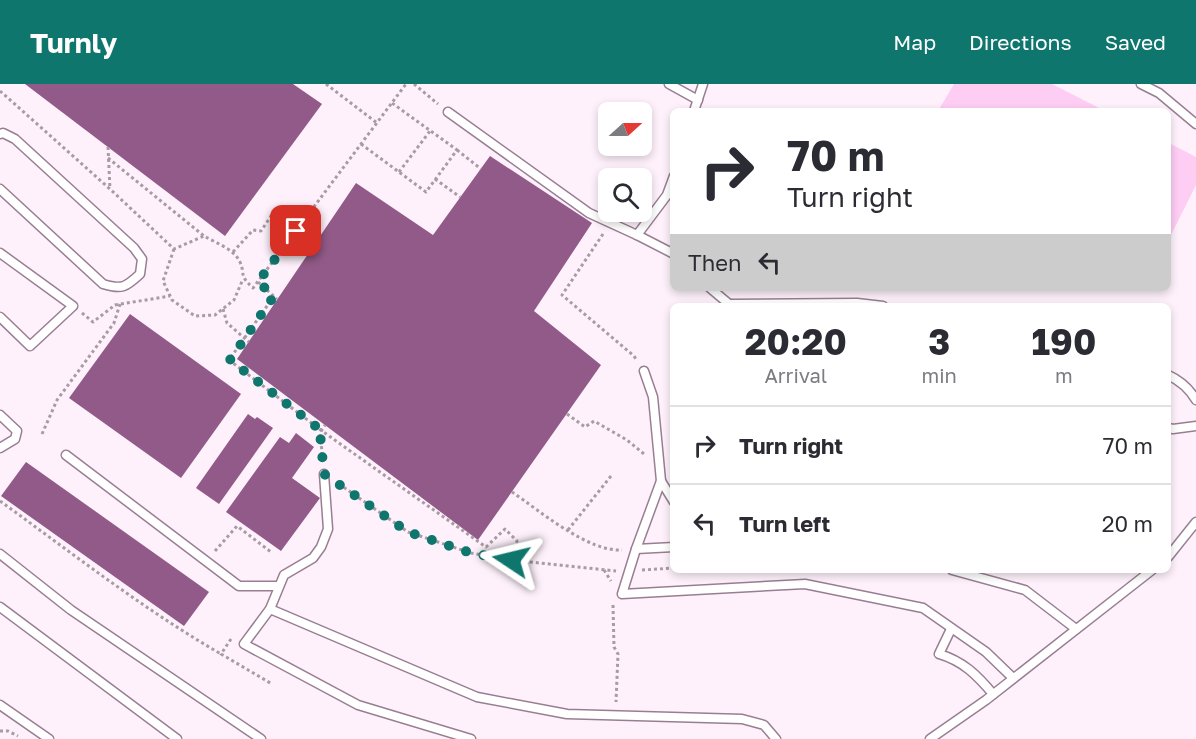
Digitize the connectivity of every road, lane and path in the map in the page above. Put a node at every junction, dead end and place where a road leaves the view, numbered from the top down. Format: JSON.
{"nodes":[{"id":1,"x":326,"y":84,"type":"edge"},
{"id":2,"x":406,"y":84,"type":"edge"},
{"id":3,"x":414,"y":84,"type":"edge"},
{"id":4,"x":669,"y":84,"type":"edge"},
{"id":5,"x":703,"y":84,"type":"edge"},
{"id":6,"x":1141,"y":84,"type":"edge"},
{"id":7,"x":0,"y":91,"type":"edge"},
{"id":8,"x":698,"y":100,"type":"junction"},
{"id":9,"x":392,"y":103,"type":"junction"},
{"id":10,"x":695,"y":108,"type":"edge"},
{"id":11,"x":448,"y":112,"type":"joint"},
{"id":12,"x":377,"y":123,"type":"junction"},
{"id":13,"x":1196,"y":124,"type":"edge"},
{"id":14,"x":430,"y":131,"type":"junction"},
{"id":15,"x":0,"y":134,"type":"edge"},
{"id":16,"x":361,"y":144,"type":"junction"},
{"id":17,"x":108,"y":147,"type":"dead end"},
{"id":18,"x":457,"y":150,"type":"junction"},
{"id":19,"x":108,"y":158,"type":"junction"},
{"id":20,"x":481,"y":169,"type":"dead end"},
{"id":21,"x":399,"y":172,"type":"junction"},
{"id":22,"x":435,"y":180,"type":"junction"},
{"id":23,"x":0,"y":189,"type":"edge"},
{"id":24,"x":110,"y":189,"type":"junction"},
{"id":25,"x":670,"y":189,"type":"edge"},
{"id":26,"x":460,"y":197,"type":"dead end"},
{"id":27,"x":611,"y":223,"type":"junction"},
{"id":28,"x":296,"y":231,"type":"junction"},
{"id":29,"x":637,"y":235,"type":"junction"},
{"id":30,"x":204,"y":236,"type":"junction"},
{"id":31,"x":174,"y":249,"type":"junction"},
{"id":32,"x":233,"y":252,"type":"junction"},
{"id":33,"x":670,"y":252,"type":"edge"},
{"id":34,"x":0,"y":253,"type":"edge"},
{"id":35,"x":243,"y":279,"type":"junction"},
{"id":36,"x":258,"y":282,"type":"junction"},
{"id":37,"x":713,"y":291,"type":"edge"},
{"id":38,"x":170,"y":296,"type":"junction"},
{"id":39,"x":726,"y":303,"type":"edge"},
{"id":40,"x":120,"y":304,"type":"junction"},
{"id":41,"x":73,"y":306,"type":"junction"},
{"id":42,"x":223,"y":309,"type":"junction"},
{"id":43,"x":0,"y":317,"type":"edge"},
{"id":44,"x":244,"y":338,"type":"junction"},
{"id":45,"x":249,"y":342,"type":"dead end"},
{"id":46,"x":644,"y":371,"type":"joint"},
{"id":47,"x":1171,"y":376,"type":"edge"},
{"id":48,"x":1196,"y":400,"type":"edge"},
{"id":49,"x":567,"y":414,"type":"dead end"},
{"id":50,"x":0,"y":415,"type":"edge"},
{"id":51,"x":325,"y":425,"type":"dead end"},
{"id":52,"x":1196,"y":426,"type":"edge"},
{"id":53,"x":1171,"y":428,"type":"edge"},
{"id":54,"x":322,"y":431,"type":"junction"},
{"id":55,"x":42,"y":434,"type":"dead end"},
{"id":56,"x":0,"y":448,"type":"edge"},
{"id":57,"x":66,"y":455,"type":"dead end"},
{"id":58,"x":660,"y":466,"type":"junction"},
{"id":59,"x":324,"y":474,"type":"junction"},
{"id":60,"x":611,"y":476,"type":"dead end"},
{"id":61,"x":661,"y":481,"type":"junction"},
{"id":62,"x":512,"y":492,"type":"dead end"},
{"id":63,"x":670,"y":496,"type":"edge"},
{"id":64,"x":0,"y":501,"type":"edge"},
{"id":65,"x":1196,"y":522,"type":"edge"},
{"id":66,"x":568,"y":530,"type":"junction"},
{"id":67,"x":670,"y":547,"type":"edge"},
{"id":68,"x":636,"y":549,"type":"junction"},
{"id":69,"x":271,"y":552,"type":"dead end"},
{"id":70,"x":1171,"y":553,"type":"edge"},
{"id":71,"x":0,"y":554,"type":"edge"},
{"id":72,"x":511,"y":560,"type":"junction"},
{"id":73,"x":206,"y":561,"type":"junction"},
{"id":74,"x":604,"y":570,"type":"junction"},
{"id":75,"x":616,"y":571,"type":"dead end"},
{"id":76,"x":963,"y":573,"type":"edge"},
{"id":77,"x":1148,"y":573,"type":"edge"},
{"id":78,"x":614,"y":585,"type":"dead end"},
{"id":79,"x":279,"y":586,"type":"junction"},
{"id":80,"x":618,"y":594,"type":"junction"},
{"id":81,"x":0,"y":608,"type":"edge"},
{"id":82,"x":270,"y":609,"type":"junction"},
{"id":83,"x":951,"y":629,"type":"junction"},
{"id":84,"x":1076,"y":629,"type":"junction"},
{"id":85,"x":220,"y":654,"type":"dead end"},
{"id":86,"x":1013,"y":678,"type":"junction"},
{"id":87,"x":993,"y":694,"type":"junction"},
{"id":88,"x":0,"y":705,"type":"edge"},
{"id":89,"x":615,"y":714,"type":"junction"},
{"id":90,"x":0,"y":732,"type":"edge"},
{"id":91,"x":22,"y":738,"type":"edge"},
{"id":92,"x":50,"y":739,"type":"edge"},
{"id":93,"x":177,"y":739,"type":"edge"},
{"id":94,"x":261,"y":739,"type":"edge"},
{"id":95,"x":471,"y":739,"type":"edge"},
{"id":96,"x":776,"y":739,"type":"edge"},
{"id":97,"x":930,"y":739,"type":"edge"}],
"edges":[{"from":1,"to":12,"type":"path"},
{"from":2,"to":9,"type":"path"},
{"from":3,"to":11,"type":"path"},
{"from":4,"to":8,"type":"lane"},
{"from":5,"to":8,"type":"lane"},
{"from":6,"to":13,"type":"lane"},
{"from":7,"to":24,"type":"path"},
{"from":8,"to":10,"type":"lane"},
{"from":9,"to":12,"type":"path"},
{"from":9,"to":14,"type":"path"},
{"from":11,"to":27,"type":"lane"},
{"from":12,"to":16,"type":"path"},
{"from":14,"to":18,"type":"path"},
{"from":14,"to":21,"type":"path"},
{"from":15,"to":23,"type":"lane"},
{"from":16,"to":21,"type":"path"},
{"from":16,"to":28,"type":"path"},
{"from":17,"to":19,"type":"path"},
{"from":18,"to":20,"type":"path"},
{"from":18,"to":22,"type":"path"},
{"from":19,"to":24,"type":"path"},
{"from":19,"to":30,"type":"path"},
{"from":21,"to":22,"type":"path"},
{"from":22,"to":26,"type":"path"},
{"from":24,"to":31,"type":"path"},
{"from":25,"to":29,"type":"lane"},
{"from":27,"to":29,"type":"lane"},
{"from":27,"to":46,"type":"path"},
{"from":28,"to":32,"type":"path"},
{"from":28,"to":36,"type":"path"},
{"from":29,"to":33,"type":"lane"},
{"from":30,"to":31,"type":"path"},
{"from":30,"to":32,"type":"path"},
{"from":31,"to":38,"type":"path"},
{"from":32,"to":35,"type":"path"},
{"from":34,"to":41,"type":"lane"},
{"from":35,"to":36,"type":"path"},
{"from":35,"to":42,"type":"path"},
{"from":36,"to":44,"type":"path"},
{"from":37,"to":39,"type":"lane"},
{"from":38,"to":40,"type":"path"},
{"from":38,"to":42,"type":"path"},
{"from":40,"to":41,"type":"path"},
{"from":40,"to":55,"type":"path"},
{"from":41,"to":43,"type":"lane"},
{"from":42,"to":44,"type":"path"},
{"from":44,"to":45,"type":"path"},
{"from":44,"to":54,"type":"path"},
{"from":46,"to":58,"type":"lane"},
{"from":47,"to":48,"type":"lane"},
{"from":49,"to":58,"type":"path"},
{"from":50,"to":56,"type":"lane"},
{"from":51,"to":54,"type":"path"},
{"from":52,"to":53,"type":"lane"},
{"from":54,"to":59,"type":"path"},
{"from":54,"to":72,"type":"path"},
{"from":57,"to":73,"type":"lane"},
{"from":58,"to":61,"type":"lane"},
{"from":59,"to":72,"type":"path"},
{"from":59,"to":79,"type":"lane"},
{"from":60,"to":66,"type":"path"},
{"from":61,"to":63,"type":"lane"},
{"from":61,"to":68,"type":"lane"},
{"from":62,"to":66,"type":"path"},
{"from":64,"to":85,"type":"path"},
{"from":65,"to":70,"type":"lane"},
{"from":66,"to":68,"type":"path"},
{"from":67,"to":68,"type":"lane"},
{"from":68,"to":80,"type":"lane"},
{"from":69,"to":73,"type":"path"},
{"from":71,"to":94,"type":"lane"},
{"from":72,"to":74,"type":"path"},
{"from":73,"to":79,"type":"lane"},
{"from":74,"to":75,"type":"path"},
{"from":74,"to":78,"type":"path"},
{"from":76,"to":84,"type":"lane"},
{"from":77,"to":84,"type":"lane"},
{"from":79,"to":82,"type":"lane"},
{"from":80,"to":83,"type":"lane"},
{"from":80,"to":89,"type":"path"},
{"from":81,"to":93,"type":"lane"},
{"from":82,"to":89,"type":"lane"},
{"from":82,"to":95,"type":"lane"},
{"from":83,"to":86,"type":"lane"},
{"from":83,"to":87,"type":"lane"},
{"from":84,"to":86,"type":"lane"},
{"from":86,"to":87,"type":"lane"},
{"from":87,"to":97,"type":"lane"},
{"from":88,"to":92,"type":"lane"},
{"from":89,"to":96,"type":"lane"},
{"from":90,"to":91,"type":"path"}]}
